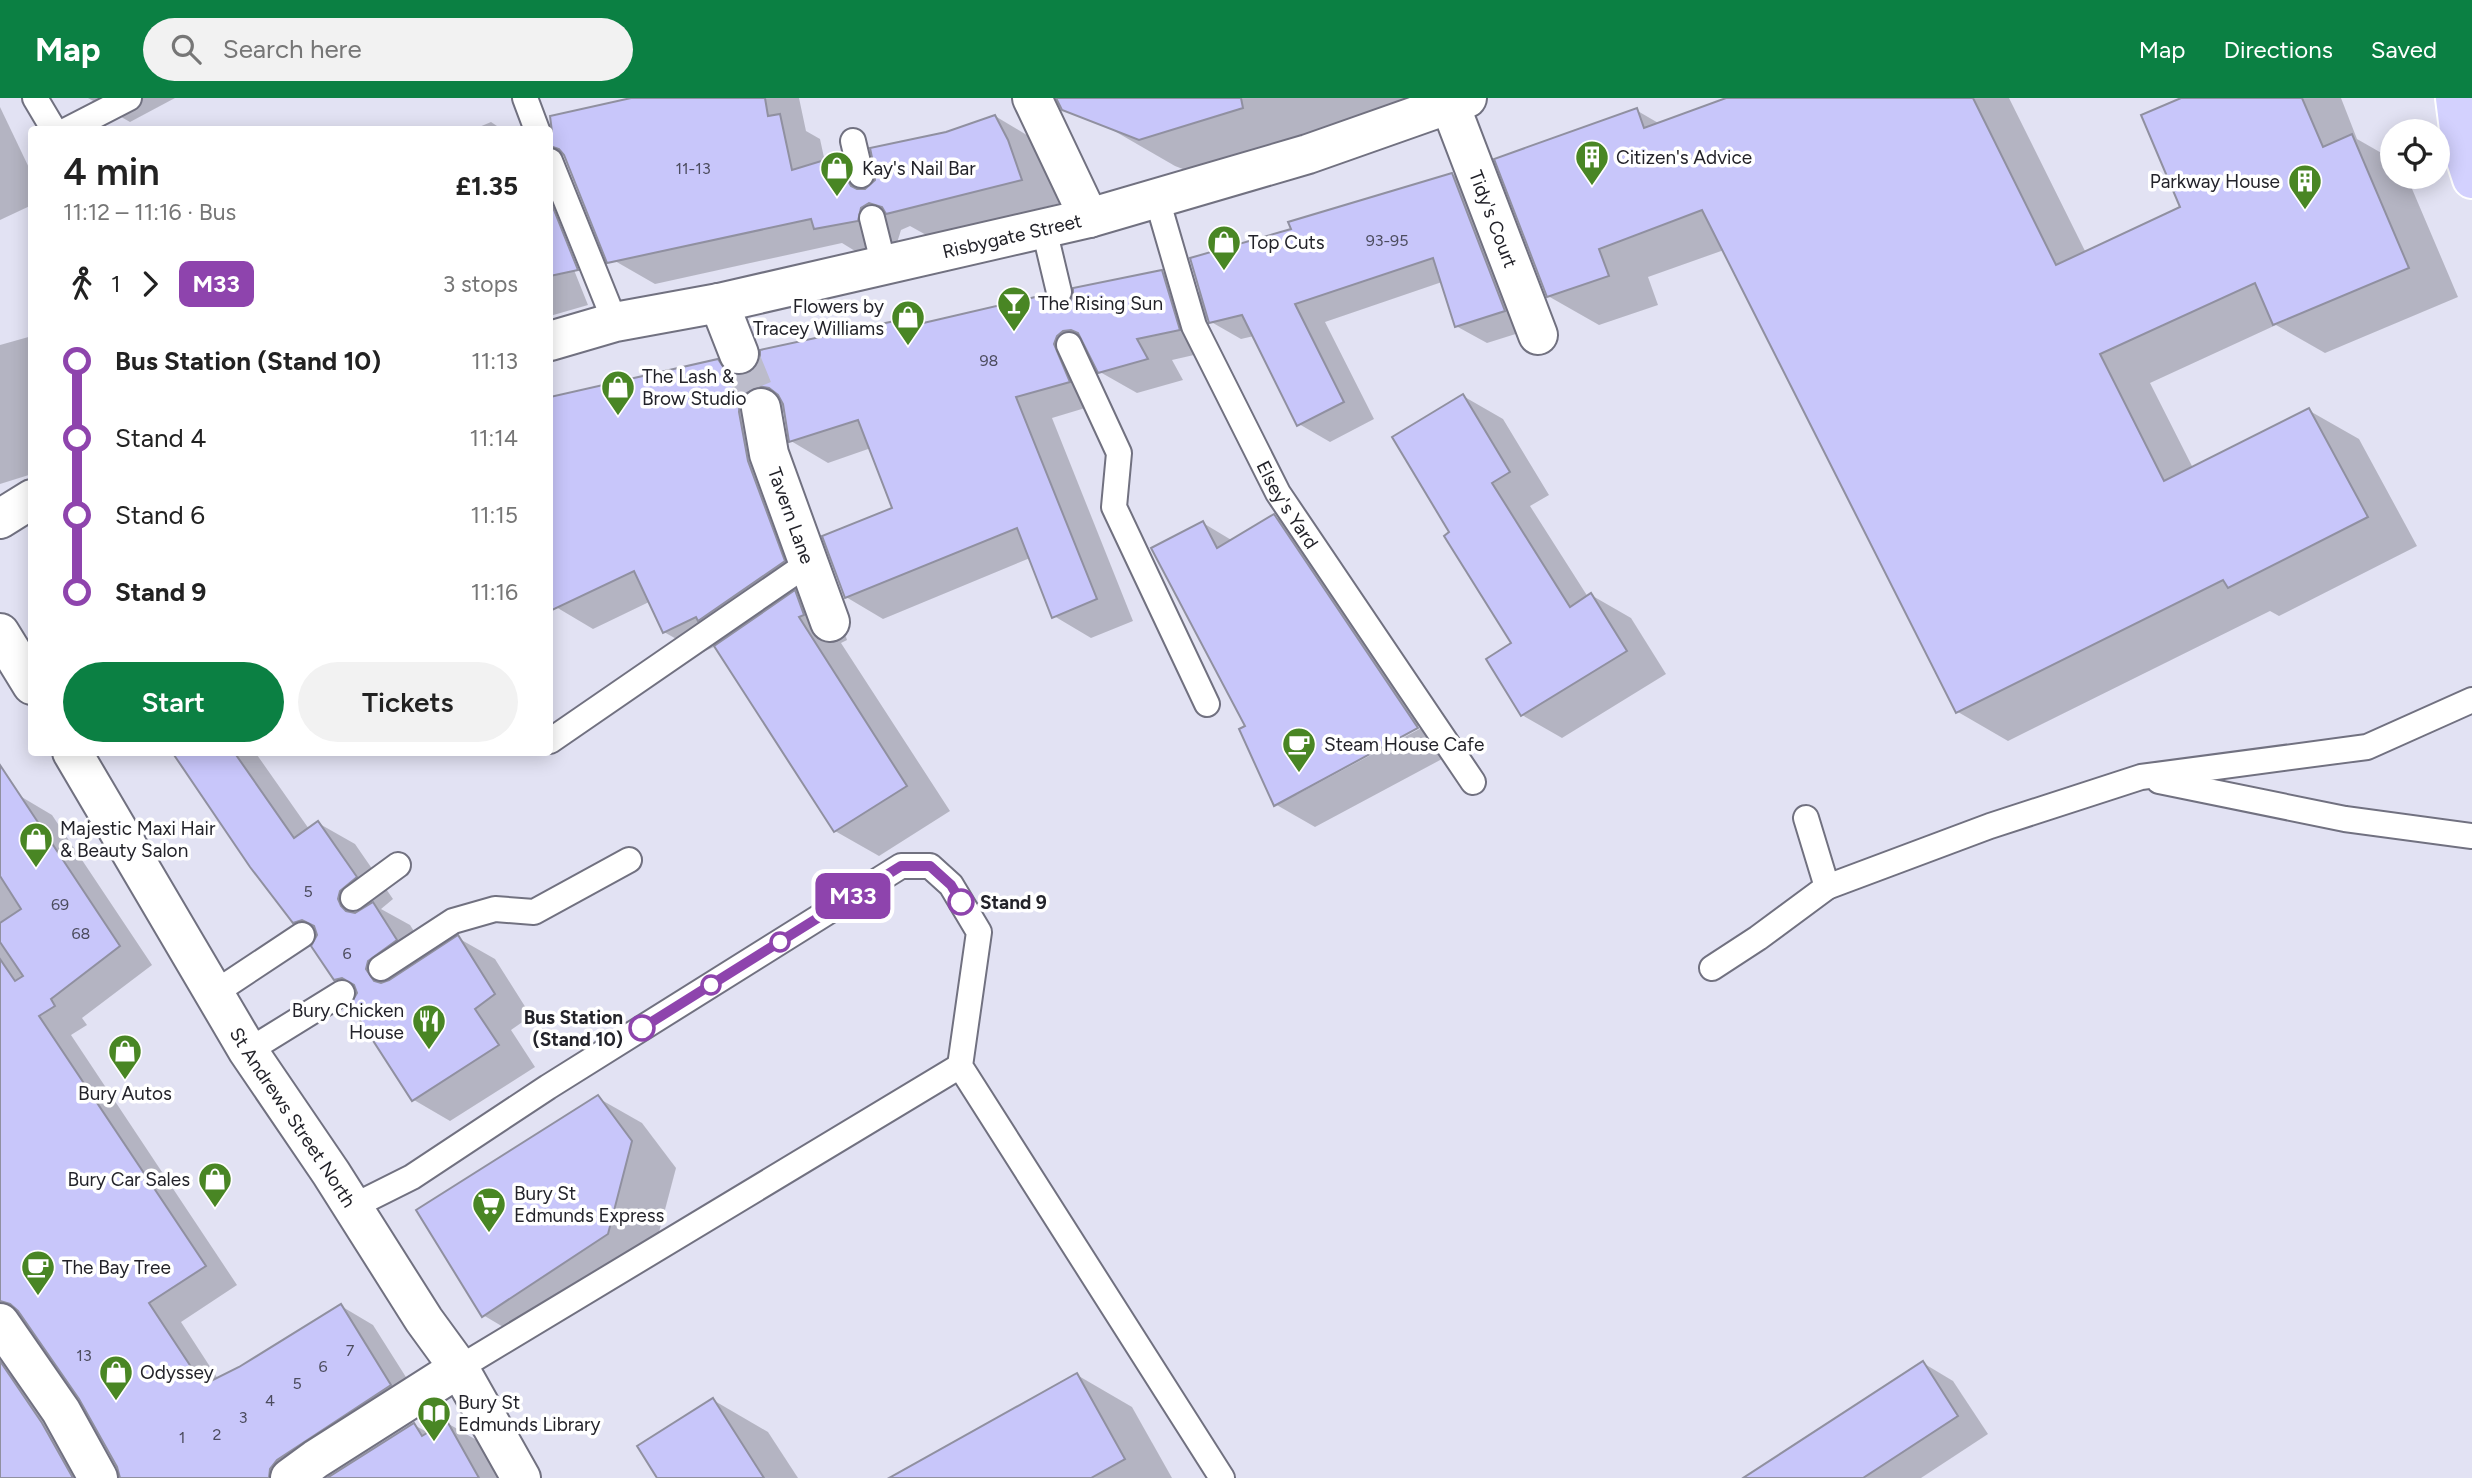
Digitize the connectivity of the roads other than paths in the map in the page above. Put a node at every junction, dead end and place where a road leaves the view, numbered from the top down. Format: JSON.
{"nodes":[{"id":1,"x":35,"y":98,"type":"edge"},
{"id":2,"x":129,"y":98,"type":"edge"},
{"id":3,"x":525,"y":98,"type":"edge"},
{"id":4,"x":1032,"y":98,"type":"edge"},
{"id":5,"x":2435,"y":98,"type":"edge"},
{"id":6,"x":2455,"y":98,"type":"edge"},
{"id":7,"x":1459,"y":102,"type":"edge"},
{"id":8,"x":52,"y":126,"type":"edge"},
{"id":9,"x":75,"y":126,"type":"edge"},
{"id":10,"x":536,"y":126,"type":"edge"},
{"id":11,"x":853,"y":141,"type":"dead end"},
{"id":12,"x":2467,"y":162,"type":"edge"},
{"id":13,"x":553,"y":167,"type":"edge"},
{"id":14,"x":861,"y":174,"type":"dead end"},
{"id":15,"x":1157,"y":199,"type":"junction"},
{"id":16,"x":872,"y":218,"type":"dead end"},
{"id":17,"x":1089,"y":218,"type":"junction"},
{"id":18,"x":1044,"y":229,"type":"junction"},
{"id":19,"x":884,"y":265,"type":"junction"},
{"id":20,"x":1059,"y":292,"type":"dead end"},
{"id":21,"x":719,"y":303,"type":"junction"},
{"id":22,"x":615,"y":322,"type":"junction"},
{"id":23,"x":1538,"y":335,"type":"dead end"},
{"id":24,"x":553,"y":340,"type":"edge"},
{"id":25,"x":1069,"y":345,"type":"dead end"},
{"id":26,"x":739,"y":354,"type":"tunnel mouth"},
{"id":27,"x":761,"y":408,"type":"tunnel mouth"},
{"id":28,"x":28,"y":502,"type":"edge"},
{"id":29,"x":0,"y":519,"type":"edge"},
{"id":30,"x":810,"y":562,"type":"junction"},
{"id":31,"x":830,"y":622,"type":"dead end"},
{"id":32,"x":0,"y":633,"type":"edge"},
{"id":33,"x":28,"y":678,"type":"edge"},
{"id":34,"x":2472,"y":700,"type":"edge"},
{"id":35,"x":1207,"y":705,"type":"dead end"},
{"id":36,"x":553,"y":739,"type":"edge"},
{"id":37,"x":74,"y":756,"type":"edge"},
{"id":38,"x":2141,"y":777,"type":"junction"},
{"id":39,"x":1473,"y":782,"type":"dead end"},
{"id":40,"x":1806,"y":818,"type":"dead end"},
{"id":41,"x":2472,"y":836,"type":"edge"},
{"id":42,"x":629,"y":860,"type":"dead end"},
{"id":43,"x":398,"y":865,"type":"dead end"},
{"id":44,"x":1826,"y":887,"type":"junction"},
{"id":45,"x":353,"y":898,"type":"dead end"},
{"id":46,"x":302,"y":935,"type":"dead end"},
{"id":47,"x":381,"y":968,"type":"dead end"},
{"id":48,"x":1712,"y":968,"type":"dead end"},
{"id":49,"x":342,"y":993,"type":"dead end"},
{"id":50,"x":214,"y":994,"type":"junction"},
{"id":51,"x":248,"y":1051,"type":"junction"},
{"id":52,"x":960,"y":1066,"type":"junction"},
{"id":53,"x":352,"y":1207,"type":"junction"},
{"id":54,"x":0,"y":1323,"type":"edge"},
{"id":55,"x":458,"y":1368,"type":"junction"},
{"id":56,"x":98,"y":1478,"type":"edge"},
{"id":57,"x":290,"y":1478,"type":"edge"},
{"id":58,"x":521,"y":1478,"type":"edge"},
{"id":59,"x":1222,"y":1478,"type":"edge"}],
"edges":[{"from":1,"to":8,"type":"lane"},
{"from":2,"to":9,"type":"lane"},
{"from":3,"to":10,"type":"lane"},
{"from":4,"to":17,"type":"street"},
{"from":5,"to":12,"type":"main road"},
{"from":6,"to":12,"type":"main road"},
{"from":7,"to":15,"type":"street","name":"Risbygate Street"},
{"from":7,"to":23,"type":"street","name":"Tidy's Court"},
{"from":11,"to":14,"type":"lane"},
{"from":13,"to":22,"type":"lane"},
{"from":15,"to":17,"type":"street","name":"Risbygate Street"},
{"from":15,"to":39,"type":"lane","name":"Elsey's Yard"},
{"from":16,"to":19,"type":"lane"},
{"from":17,"to":18,"type":"street","name":"Risbygate Street"},
{"from":18,"to":19,"type":"street","name":"Risbygate Street"},
{"from":18,"to":20,"type":"lane"},
{"from":19,"to":21,"type":"street","name":"Risbygate Street"},
{"from":21,"to":22,"type":"street","name":"Risbygate Street"},
{"from":21,"to":26,"type":"street"},
{"from":22,"to":24,"type":"street","name":"Risbygate Street"},
{"from":25,"to":35,"type":"lane"},
{"from":27,"to":30,"type":"street","name":"Tavern Lane"},
{"from":28,"to":29,"type":"street"},
{"from":30,"to":31,"type":"street","name":"Tavern Lane"},
{"from":30,"to":36,"type":"lane"},
{"from":32,"to":33,"type":"street"},
{"from":34,"to":38,"type":"lane"},
{"from":37,"to":50,"type":"street","name":"St Andrews Street North"},
{"from":38,"to":41,"type":"lane"},
{"from":38,"to":44,"type":"lane"},
{"from":40,"to":44,"type":"lane"},
{"from":42,"to":47,"type":"lane"},
{"from":43,"to":45,"type":"lane"},
{"from":44,"to":48,"type":"lane"},
{"from":46,"to":50,"type":"lane"},
{"from":49,"to":51,"type":"lane"},
{"from":50,"to":51,"type":"street","name":"St Andrews Street North"},
{"from":51,"to":53,"type":"street","name":"St Andrews Street North"},
{"from":52,"to":53,"type":"lane"},
{"from":52,"to":55,"type":"lane"},
{"from":52,"to":59,"type":"lane"},
{"from":53,"to":55,"type":"street","name":"St Andrews Street North"},
{"from":54,"to":56,"type":"street"},
{"from":55,"to":57,"type":"street"},
{"from":55,"to":58,"type":"street","name":"St Andrews Street North"}]}
